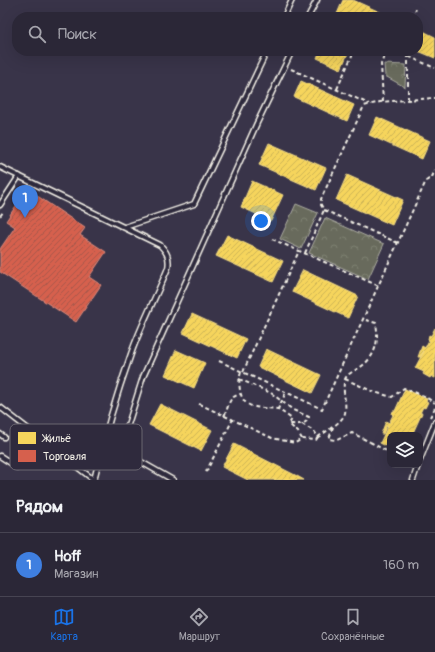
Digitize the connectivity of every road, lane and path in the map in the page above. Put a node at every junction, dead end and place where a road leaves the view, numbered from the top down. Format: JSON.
{"nodes":[{"id":1,"x":292,"y":0,"type":"edge"},
{"id":2,"x":317,"y":0,"type":"edge"},
{"id":3,"x":416,"y":9,"type":"dead end"},
{"id":4,"x":286,"y":12,"type":"edge"},
{"id":5,"x":311,"y":12,"type":"edge"},
{"id":6,"x":414,"y":12,"type":"edge"},
{"id":7,"x":266,"y":56,"type":"edge"},
{"id":8,"x":290,"y":56,"type":"edge"},
{"id":9,"x":352,"y":56,"type":"edge"},
{"id":10,"x":384,"y":56,"type":"edge"},
{"id":11,"x":408,"y":56,"type":"joint"},
{"id":12,"x":285,"y":66,"type":"junction"},
{"id":13,"x":435,"y":68,"type":"edge"},
{"id":14,"x":337,"y":89,"type":"junction"},
{"id":15,"x":435,"y":98,"type":"edge"},
{"id":16,"x":408,"y":100,"type":"junction"},
{"id":17,"x":383,"y":102,"type":"junction"},
{"id":18,"x":369,"y":104,"type":"junction"},
{"id":19,"x":0,"y":167,"type":"edge"},
{"id":20,"x":435,"y":170,"type":"edge"},
{"id":21,"x":19,"y":176,"type":"junction"},
{"id":22,"x":434,"y":176,"type":"edge"},
{"id":23,"x":2,"y":198,"type":"edge"},
{"id":24,"x":0,"y":205,"type":"edge"},
{"id":25,"x":324,"y":210,"type":"junction"},
{"id":26,"x":125,"y":227,"type":"junction"},
{"id":27,"x":272,"y":239,"type":"dead end"},
{"id":28,"x":398,"y":243,"type":"junction"},
{"id":29,"x":299,"y":251,"type":"junction"},
{"id":30,"x":305,"y":253,"type":"junction"},
{"id":31,"x":379,"y":286,"type":"junction"},
{"id":32,"x":364,"y":319,"type":"junction"},
{"id":33,"x":219,"y":361,"type":"dead end"},
{"id":34,"x":242,"y":372,"type":"junction"},
{"id":35,"x":239,"y":379,"type":"junction"},
{"id":36,"x":345,"y":379,"type":"junction"},
{"id":37,"x":286,"y":392,"type":"junction"},
{"id":38,"x":240,"y":394,"type":"junction"},
{"id":39,"x":282,"y":401,"type":"junction"},
{"id":40,"x":435,"y":403,"type":"edge"},
{"id":41,"x":199,"y":404,"type":"dead end"},
{"id":42,"x":0,"y":407,"type":"edge"},
{"id":43,"x":278,"y":409,"type":"junction"},
{"id":44,"x":224,"y":416,"type":"junction"},
{"id":45,"x":233,"y":419,"type":"junction"},
{"id":46,"x":435,"y":422,"type":"edge"},
{"id":47,"x":22,"y":424,"type":"edge"},
{"id":48,"x":108,"y":424,"type":"edge"},
{"id":49,"x":128,"y":424,"type":"edge"},
{"id":50,"x":289,"y":424,"type":"junction"},
{"id":51,"x":302,"y":424,"type":"junction"},
{"id":52,"x":333,"y":426,"type":"junction"},
{"id":53,"x":318,"y":437,"type":"junction"},
{"id":54,"x":302,"y":439,"type":"junction"},
{"id":55,"x":387,"y":451,"type":"edge"},
{"id":56,"x":423,"y":452,"type":"edge"},
{"id":57,"x":0,"y":456,"type":"edge"},
{"id":58,"x":10,"y":462,"type":"edge"},
{"id":59,"x":142,"y":462,"type":"edge"},
{"id":60,"x":417,"y":468,"type":"edge"},
{"id":61,"x":81,"y":470,"type":"edge"},
{"id":62,"x":96,"y":470,"type":"edge"},
{"id":63,"x":206,"y":472,"type":"dead end"},
{"id":64,"x":94,"y":480,"type":"edge"},
{"id":65,"x":173,"y":480,"type":"edge"},
{"id":66,"x":413,"y":480,"type":"edge"}],
"edges":[{"from":1,"to":4,"type":"lane"},
{"from":2,"to":5,"type":"lane"},
{"from":3,"to":6,"type":"path"},
{"from":7,"to":26,"type":"lane"},
{"from":8,"to":12,"type":"lane"},
{"from":9,"to":14,"type":"path"},
{"from":10,"to":17,"type":"path"},
{"from":11,"to":13,"type":"path"},
{"from":11,"to":16,"type":"path"},
{"from":12,"to":14,"type":"path"},
{"from":12,"to":49,"type":"lane"},
{"from":14,"to":18,"type":"path"},
{"from":15,"to":16,"type":"path"},
{"from":16,"to":17,"type":"path"},
{"from":17,"to":18,"type":"path"},
{"from":18,"to":25,"type":"path"},
{"from":19,"to":21,"type":"lane"},
{"from":20,"to":22,"type":"path"},
{"from":21,"to":23,"type":"lane"},
{"from":21,"to":26,"type":"lane"},
{"from":22,"to":28,"type":"path"},
{"from":23,"to":24,"type":"lane"},
{"from":25,"to":28,"type":"path"},
{"from":25,"to":30,"type":"path"},
{"from":26,"to":48,"type":"lane"},
{"from":27,"to":29,"type":"path"},
{"from":28,"to":31,"type":"path"},
{"from":29,"to":30,"type":"path"},
{"from":29,"to":34,"type":"path"},
{"from":30,"to":31,"type":"path"},
{"from":31,"to":32,"type":"path"},
{"from":32,"to":36,"type":"path"},
{"from":32,"to":37,"type":"path"},
{"from":33,"to":34,"type":"path"},
{"from":34,"to":35,"type":"path"},
{"from":34,"to":37,"type":"path"},
{"from":35,"to":38,"type":"path"},
{"from":35,"to":39,"type":"path"},
{"from":36,"to":40,"type":"path"},
{"from":36,"to":52,"type":"path"},
{"from":37,"to":39,"type":"path"},
{"from":38,"to":43,"type":"path"},
{"from":38,"to":44,"type":"path"},
{"from":39,"to":43,"type":"path"},
{"from":39,"to":51,"type":"path"},
{"from":41,"to":44,"type":"path"},
{"from":42,"to":47,"type":"lane"},
{"from":43,"to":50,"type":"path"},
{"from":44,"to":45,"type":"path"},
{"from":45,"to":54,"type":"path"},
{"from":45,"to":63,"type":"path"},
{"from":46,"to":56,"type":"lane"},
{"from":50,"to":51,"type":"path"},
{"from":50,"to":54,"type":"path"},
{"from":51,"to":53,"type":"path"},
{"from":52,"to":53,"type":"path"},
{"from":52,"to":55,"type":"path"},
{"from":53,"to":54,"type":"path"},
{"from":57,"to":58,"type":"lane"},
{"from":59,"to":65,"type":"lane"},
{"from":60,"to":66,"type":"lane"},
{"from":61,"to":64,"type":"lane"},
{"from":62,"to":64,"type":"lane"}]}
